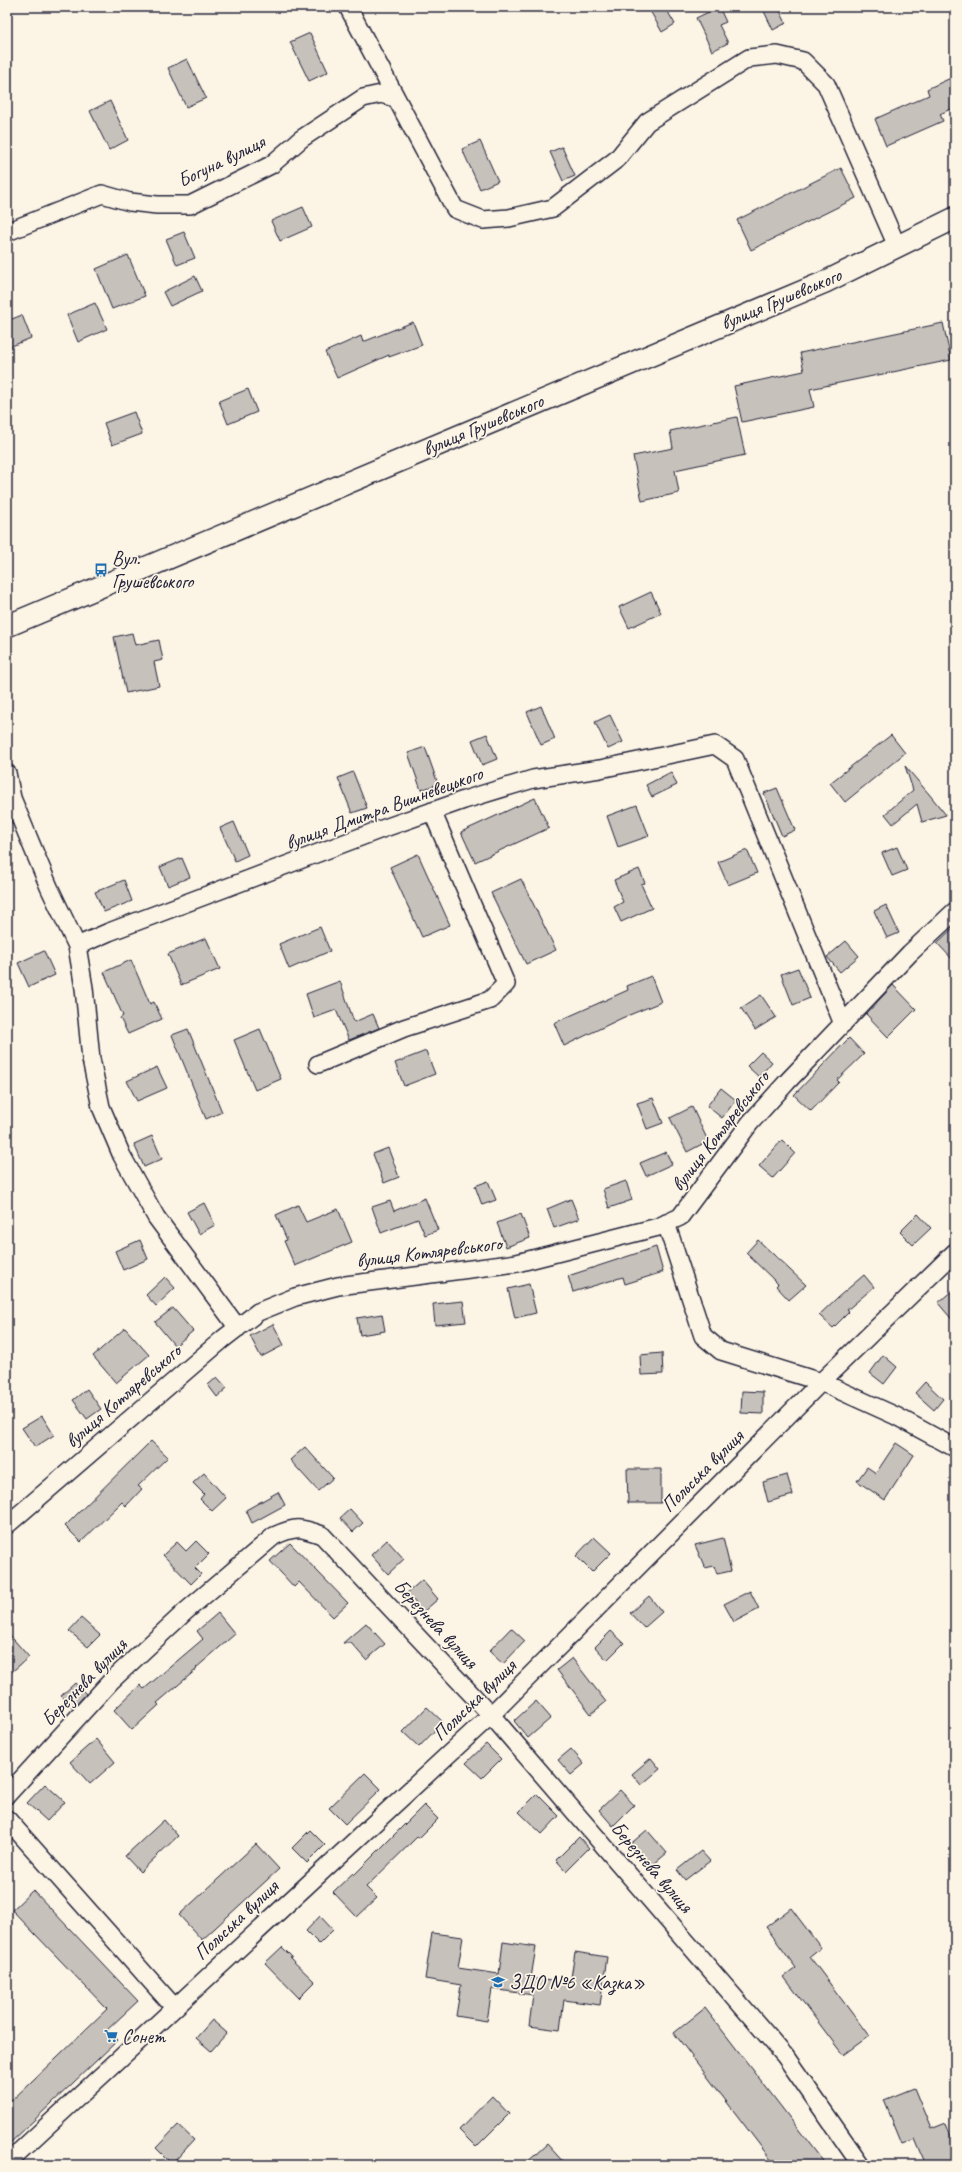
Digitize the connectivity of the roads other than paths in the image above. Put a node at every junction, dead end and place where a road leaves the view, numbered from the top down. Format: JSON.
{"nodes":[{"id":1,"x":348,"y":7,"type":"edge"},
{"id":2,"x":396,"y":98,"type":"junction"},
{"id":3,"x":955,"y":218,"type":"edge"},
{"id":4,"x":7,"y":232,"type":"edge"},
{"id":5,"x":897,"y":246,"type":"junction"},
{"id":6,"x":7,"y":626,"type":"edge"},
{"id":7,"x":7,"y":773,"type":"edge"},
{"id":8,"x":432,"y":811,"type":"junction"},
{"id":9,"x":955,"y":911,"type":"edge"},
{"id":10,"x":77,"y":946,"type":"junction"},
{"id":11,"x":843,"y":1024,"type":"junction"},
{"id":12,"x":318,"y":1064,"type":"dead end"},
{"id":13,"x":666,"y":1223,"type":"junction"},
{"id":14,"x":955,"y":1252,"type":"edge"},
{"id":15,"x":238,"y":1328,"type":"junction"},
{"id":16,"x":821,"y":1382,"type":"junction"},
{"id":17,"x":955,"y":1448,"type":"edge"},
{"id":18,"x":7,"y":1525,"type":"edge"},
{"id":19,"x":491,"y":1715,"type":"junction"},
{"id":20,"x":7,"y":1795,"type":"edge"},
{"id":21,"x":7,"y":1819,"type":"edge"},
{"id":22,"x":174,"y":2007,"type":"junction"},
{"id":23,"x":7,"y":2163,"type":"edge"},
{"id":24,"x":861,"y":2165,"type":"edge"}],
"edges":[{"from":1,"to":2,"type":"street"},
{"from":2,"to":4,"type":"street","name":"Богуна вулиця"},
{"from":2,"to":5,"type":"street"},
{"from":3,"to":5,"type":"main road","name":"вулиця Грушевського"},
{"from":5,"to":6,"type":"main road","name":"вулиця Грушевського"},
{"from":7,"to":10,"type":"street"},
{"from":8,"to":10,"type":"street","name":"вулиця Дмитра Вишневецького"},
{"from":8,"to":11,"type":"street","name":"вулиця Дмитра Вишневецького"},
{"from":8,"to":12,"type":"street"},
{"from":9,"to":11,"type":"street","name":"вулиця Котляревського"},
{"from":10,"to":15,"type":"street"},
{"from":11,"to":13,"type":"street","name":"вулиця Котляревського"},
{"from":13,"to":15,"type":"street","name":"вулиця Котляревського"},
{"from":13,"to":16,"type":"street"},
{"from":14,"to":16,"type":"street","name":"Польська вулиця"},
{"from":15,"to":18,"type":"street","name":"вулиця Котляревського"},
{"from":16,"to":17,"type":"street"},
{"from":16,"to":19,"type":"street","name":"Польська вулиця"},
{"from":19,"to":20,"type":"street","name":"Березнева вулиця"},
{"from":19,"to":22,"type":"street","name":"Польська вулиця"},
{"from":19,"to":24,"type":"street","name":"Березнева вулиця"},
{"from":21,"to":22,"type":"street"},
{"from":22,"to":23,"type":"street","name":"Польська вулиця"}]}
